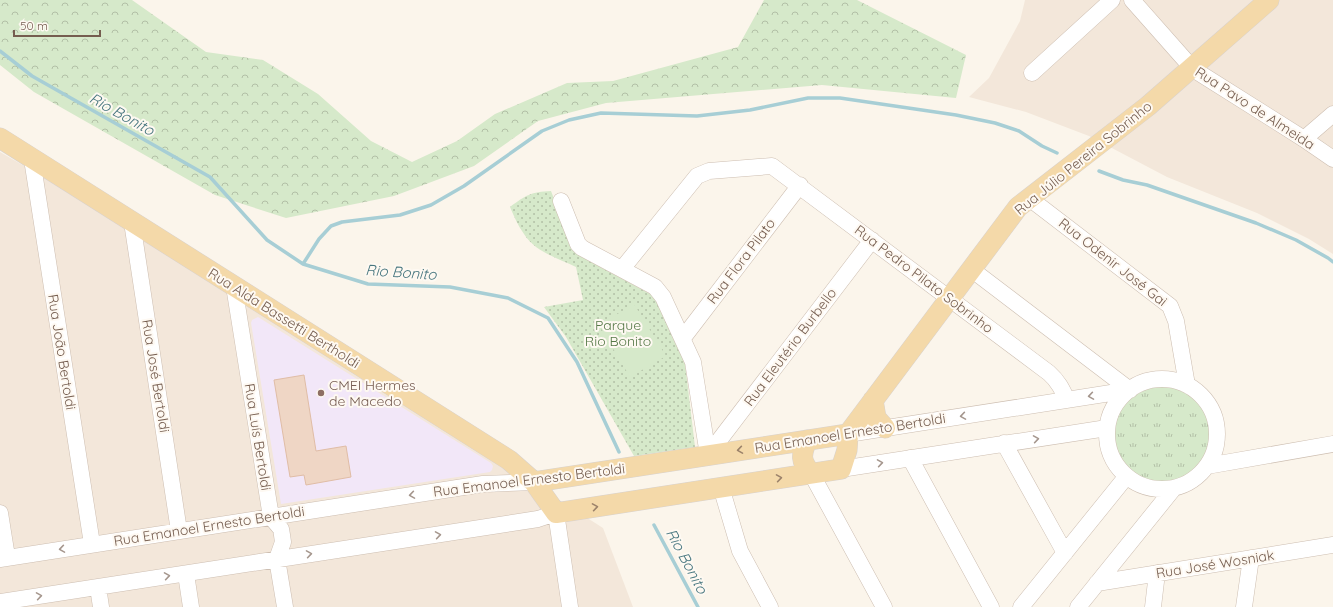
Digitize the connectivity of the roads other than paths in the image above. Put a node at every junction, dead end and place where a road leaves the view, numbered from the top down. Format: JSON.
{"nodes":[{"id":1,"x":1112,"y":0,"type":"edge"},
{"id":2,"x":1132,"y":0,"type":"edge"},
{"id":3,"x":1269,"y":0,"type":"edge"},
{"id":4,"x":1192,"y":68,"type":"junction"},
{"id":5,"x":1032,"y":73,"type":"dead end"},
{"id":6,"x":1333,"y":114,"type":"edge"},
{"id":7,"x":0,"y":138,"type":"edge"},
{"id":8,"x":1304,"y":139,"type":"junction"},
{"id":9,"x":32,"y":159,"type":"junction"},
{"id":10,"x":1333,"y":159,"type":"edge"},
{"id":11,"x":800,"y":185,"type":"junction"},
{"id":12,"x":1029,"y":198,"type":"junction"},
{"id":13,"x":561,"y":201,"type":"dead end"},
{"id":14,"x":132,"y":222,"type":"junction"},
{"id":15,"x":872,"y":240,"type":"junction"},
{"id":16,"x":622,"y":269,"type":"junction"},
{"id":17,"x":971,"y":269,"type":"junction"},
{"id":18,"x":234,"y":286,"type":"junction"},
{"id":19,"x":950,"y":298,"type":"junction"},
{"id":20,"x":683,"y":338,"type":"junction"},
{"id":21,"x":1186,"y":385,"type":"junction"},
{"id":22,"x":1130,"y":390,"type":"junction"},
{"id":23,"x":873,"y":400,"type":"junction"},
{"id":24,"x":1067,"y":400,"type":"junction"},
{"id":25,"x":885,"y":428,"type":"junction"},
{"id":26,"x":1107,"y":428,"type":"junction"},
{"id":27,"x":848,"y":434,"type":"junction"},
{"id":28,"x":807,"y":440,"type":"junction"},
{"id":29,"x":1004,"y":443,"type":"junction"},
{"id":30,"x":1333,"y":444,"type":"edge"},
{"id":31,"x":708,"y":455,"type":"junction"},
{"id":32,"x":910,"y":458,"type":"junction"},
{"id":33,"x":1207,"y":466,"type":"junction"},
{"id":34,"x":841,"y":468,"type":"junction"},
{"id":35,"x":811,"y":473,"type":"junction"},
{"id":36,"x":1126,"y":477,"type":"junction"},
{"id":37,"x":534,"y":482,"type":"junction"},
{"id":38,"x":721,"y":487,"type":"junction"},
{"id":39,"x":1174,"y":488,"type":"junction"},
{"id":40,"x":0,"y":513,"type":"edge"},
{"id":41,"x":556,"y":513,"type":"junction"},
{"id":42,"x":271,"y":517,"type":"junction"},
{"id":43,"x":179,"y":531,"type":"junction"},
{"id":44,"x":92,"y":544,"type":"junction"},
{"id":45,"x":1333,"y":545,"type":"edge"},
{"id":46,"x":1065,"y":553,"type":"junction"},
{"id":47,"x":3,"y":558,"type":"edge"},
{"id":48,"x":1251,"y":558,"type":"junction"},
{"id":49,"x":277,"y":560,"type":"junction"},
{"id":50,"x":1157,"y":573,"type":"junction"},
{"id":51,"x":186,"y":574,"type":"junction"},
{"id":52,"x":1097,"y":583,"type":"junction"},
{"id":53,"x":98,"y":587,"type":"junction"},
{"id":54,"x":9,"y":603,"type":"edge"},
{"id":55,"x":101,"y":607,"type":"edge"},
{"id":56,"x":191,"y":607,"type":"edge"},
{"id":57,"x":285,"y":607,"type":"edge"},
{"id":58,"x":569,"y":607,"type":"edge"},
{"id":59,"x":770,"y":607,"type":"edge"},
{"id":60,"x":884,"y":607,"type":"edge"},
{"id":61,"x":991,"y":607,"type":"edge"},
{"id":62,"x":1021,"y":607,"type":"edge"},
{"id":63,"x":1078,"y":607,"type":"edge"},
{"id":64,"x":1153,"y":607,"type":"edge"},
{"id":65,"x":1244,"y":607,"type":"edge"}],
"edges":[{"from":1,"to":5,"type":"street"},
{"from":2,"to":4,"type":"street","name":"Rua Pavo de Almeida"},
{"from":3,"to":4,"type":"main road","name":"Rua Júlio Pereira Sobrinho"},
{"from":4,"to":8,"type":"street","name":"Rua Pavo de Almeida"},
{"from":4,"to":12,"type":"main road","name":"Rua Júlio Pereira Sobrinho"},
{"from":6,"to":8,"type":"street"},
{"from":7,"to":9,"type":"main road","name":"Rua Alda Bassetti Bertholdi"},
{"from":8,"to":10,"type":"street","name":"Rua Pavo de Almeida"},
{"from":9,"to":14,"type":"main road","name":"Rua Alda Bassetti Bertholdi"},
{"from":9,"to":44,"type":"street","name":"Rua João Bertoldi"},
{"from":11,"to":15,"type":"street","name":"Rua Pedro Pilato Sobrinho"},
{"from":11,"to":16,"type":"street","name":"Rua Pedro Pilato Sobrinho"},
{"from":11,"to":20,"type":"street","name":"Rua Flora Pilato"},
{"from":12,"to":17,"type":"main road","name":"Rua Júlio Pereira Sobrinho"},
{"from":12,"to":21,"type":"street","name":"Rua Odenir José Gai"},
{"from":13,"to":16,"type":"street"},
{"from":14,"to":18,"type":"main road","name":"Rua Alda Bassetti Bertholdi"},
{"from":14,"to":43,"type":"street","name":"Rua José Bertoldi"},
{"from":15,"to":19,"type":"street","name":"Rua Pedro Pilato Sobrinho"},
{"from":15,"to":31,"type":"street","name":"Rua Eleutério Burbello"},
{"from":16,"to":20,"type":"street"},
{"from":17,"to":19,"type":"main road","name":"Rua Júlio Pereira Sobrinho"},
{"from":17,"to":22,"type":"street"},
{"from":18,"to":37,"type":"main road","name":"Rua Alda Bassetti Bertholdi"},
{"from":18,"to":42,"type":"street","name":"Rua Luís Bertoldi"},
{"from":19,"to":23,"type":"main road","name":"Rua Júlio Pereira Sobrinho"},
{"from":19,"to":24,"type":"street","name":"Rua Pedro Pilato Sobrinho"},
{"from":20,"to":31,"type":"street"},
{"from":21,"to":22,"type":"street"},
{"from":21,"to":33,"type":"street"},
{"from":22,"to":24,"type":"street","name":"Rua Emanoel Ernesto Bertoldi","one_way":true},
{"from":22,"to":26,"type":"street"},
{"from":23,"to":25,"type":"main road"},
{"from":23,"to":27,"type":"main road","name":"Rua Júlio Pereira Sobrinho"},
{"from":24,"to":25,"type":"street","name":"Rua Emanoel Ernesto Bertoldi","one_way":true},
{"from":25,"to":27,"type":"street","name":"Rua Emanoel Ernesto Bertoldi"},
{"from":29,"to":26,"type":"street","one_way":true},
{"from":26,"to":36,"type":"street"},
{"from":27,"to":28,"type":"main road","name":"Rua Emanoel Ernesto Bertoldi"},
{"from":27,"to":34,"type":"main road"},
{"from":28,"to":31,"type":"main road","name":"Rua Emanoel Ernesto Bertoldi","one_way":true},
{"from":28,"to":35,"type":"main road"},
{"from":29,"to":32,"type":"street"},
{"from":29,"to":46,"type":"street"},
{"from":30,"to":33,"type":"street"},
{"from":31,"to":37,"type":"main road","name":"Rua Emanoel Ernesto Bertoldi"},
{"from":34,"to":32,"type":"street","one_way":true},
{"from":32,"to":61,"type":"street"},
{"from":33,"to":39,"type":"street"},
{"from":34,"to":35,"type":"main road"},
{"from":38,"to":35,"type":"main road","one_way":true},
{"from":35,"to":60,"type":"street"},
{"from":36,"to":39,"type":"street"},
{"from":36,"to":46,"type":"street"},
{"from":37,"to":41,"type":"main road","name":"Rua Alda Bassetti Bertholdi"},
{"from":37,"to":42,"type":"street","name":"Rua Emanoel Ernesto Bertoldi","one_way":true},
{"from":41,"to":38,"type":"main road","one_way":true},
{"from":38,"to":59,"type":"street"},
{"from":39,"to":52,"type":"street"},
{"from":40,"to":47,"type":"street"},
{"from":49,"to":41,"type":"street","one_way":true},
{"from":41,"to":58,"type":"street","name":"Rua Alda Bassetti Bertholdi"},
{"from":42,"to":43,"type":"street","name":"Rua Emanoel Ernesto Bertoldi"},
{"from":42,"to":49,"type":"street","name":"Rua Luís Bertoldi"},
{"from":43,"to":44,"type":"street","name":"Rua Emanoel Ernesto Bertoldi"},
{"from":44,"to":47,"type":"street","name":"Rua Emanoel Ernesto Bertoldi","one_way":true},
{"from":45,"to":48,"type":"street","name":"Rua José Wosniak"},
{"from":46,"to":62,"type":"street"},
{"from":48,"to":50,"type":"street","name":"Rua José Wosniak"},
{"from":48,"to":65,"type":"street"},
{"from":49,"to":51,"type":"street"},
{"from":49,"to":57,"type":"street","name":"Rua Luís Bertoldi"},
{"from":50,"to":52,"type":"street","name":"Rua José Wosniak"},
{"from":50,"to":64,"type":"street"},
{"from":53,"to":51,"type":"street","one_way":true},
{"from":51,"to":56,"type":"street"},
{"from":52,"to":63,"type":"street"},
{"from":54,"to":53,"type":"street","one_way":true},
{"from":53,"to":55,"type":"street"}]}
